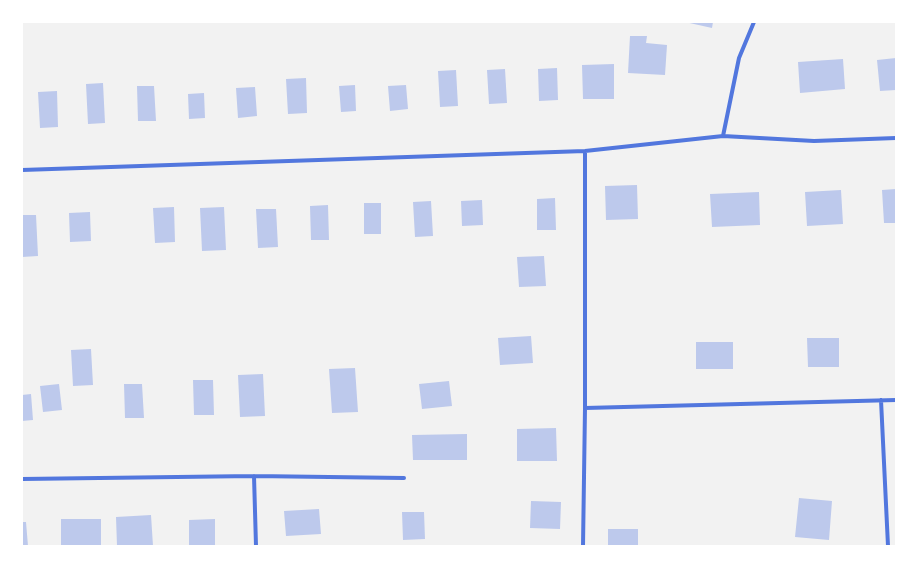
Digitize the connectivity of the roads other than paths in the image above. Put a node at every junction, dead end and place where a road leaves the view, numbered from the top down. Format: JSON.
{"nodes":[{"id":1,"x":754,"y":22,"type":"edge"},
{"id":2,"x":723,"y":136,"type":"junction"},
{"id":3,"x":896,"y":138,"type":"edge"},
{"id":4,"x":585,"y":152,"type":"junction"},
{"id":5,"x":22,"y":170,"type":"edge"},
{"id":6,"x":881,"y":400,"type":"junction"},
{"id":7,"x":896,"y":400,"type":"edge"},
{"id":8,"x":585,"y":408,"type":"junction"},
{"id":9,"x":254,"y":476,"type":"junction"},
{"id":10,"x":22,"y":478,"type":"edge"},
{"id":11,"x":404,"y":478,"type":"dead end"},
{"id":12,"x":256,"y":546,"type":"edge"},
{"id":13,"x":583,"y":546,"type":"edge"},
{"id":14,"x":888,"y":546,"type":"edge"}],
"edges":[{"from":1,"to":2,"type":"street"},
{"from":2,"to":3,"type":"street"},
{"from":2,"to":4,"type":"street"},
{"from":4,"to":5,"type":"street"},
{"from":4,"to":8,"type":"street"},
{"from":6,"to":7,"type":"street"},
{"from":6,"to":8,"type":"street"},
{"from":6,"to":14,"type":"street"},
{"from":8,"to":13,"type":"street"},
{"from":9,"to":10,"type":"street"},
{"from":9,"to":11,"type":"street"},
{"from":9,"to":12,"type":"street"}]}
